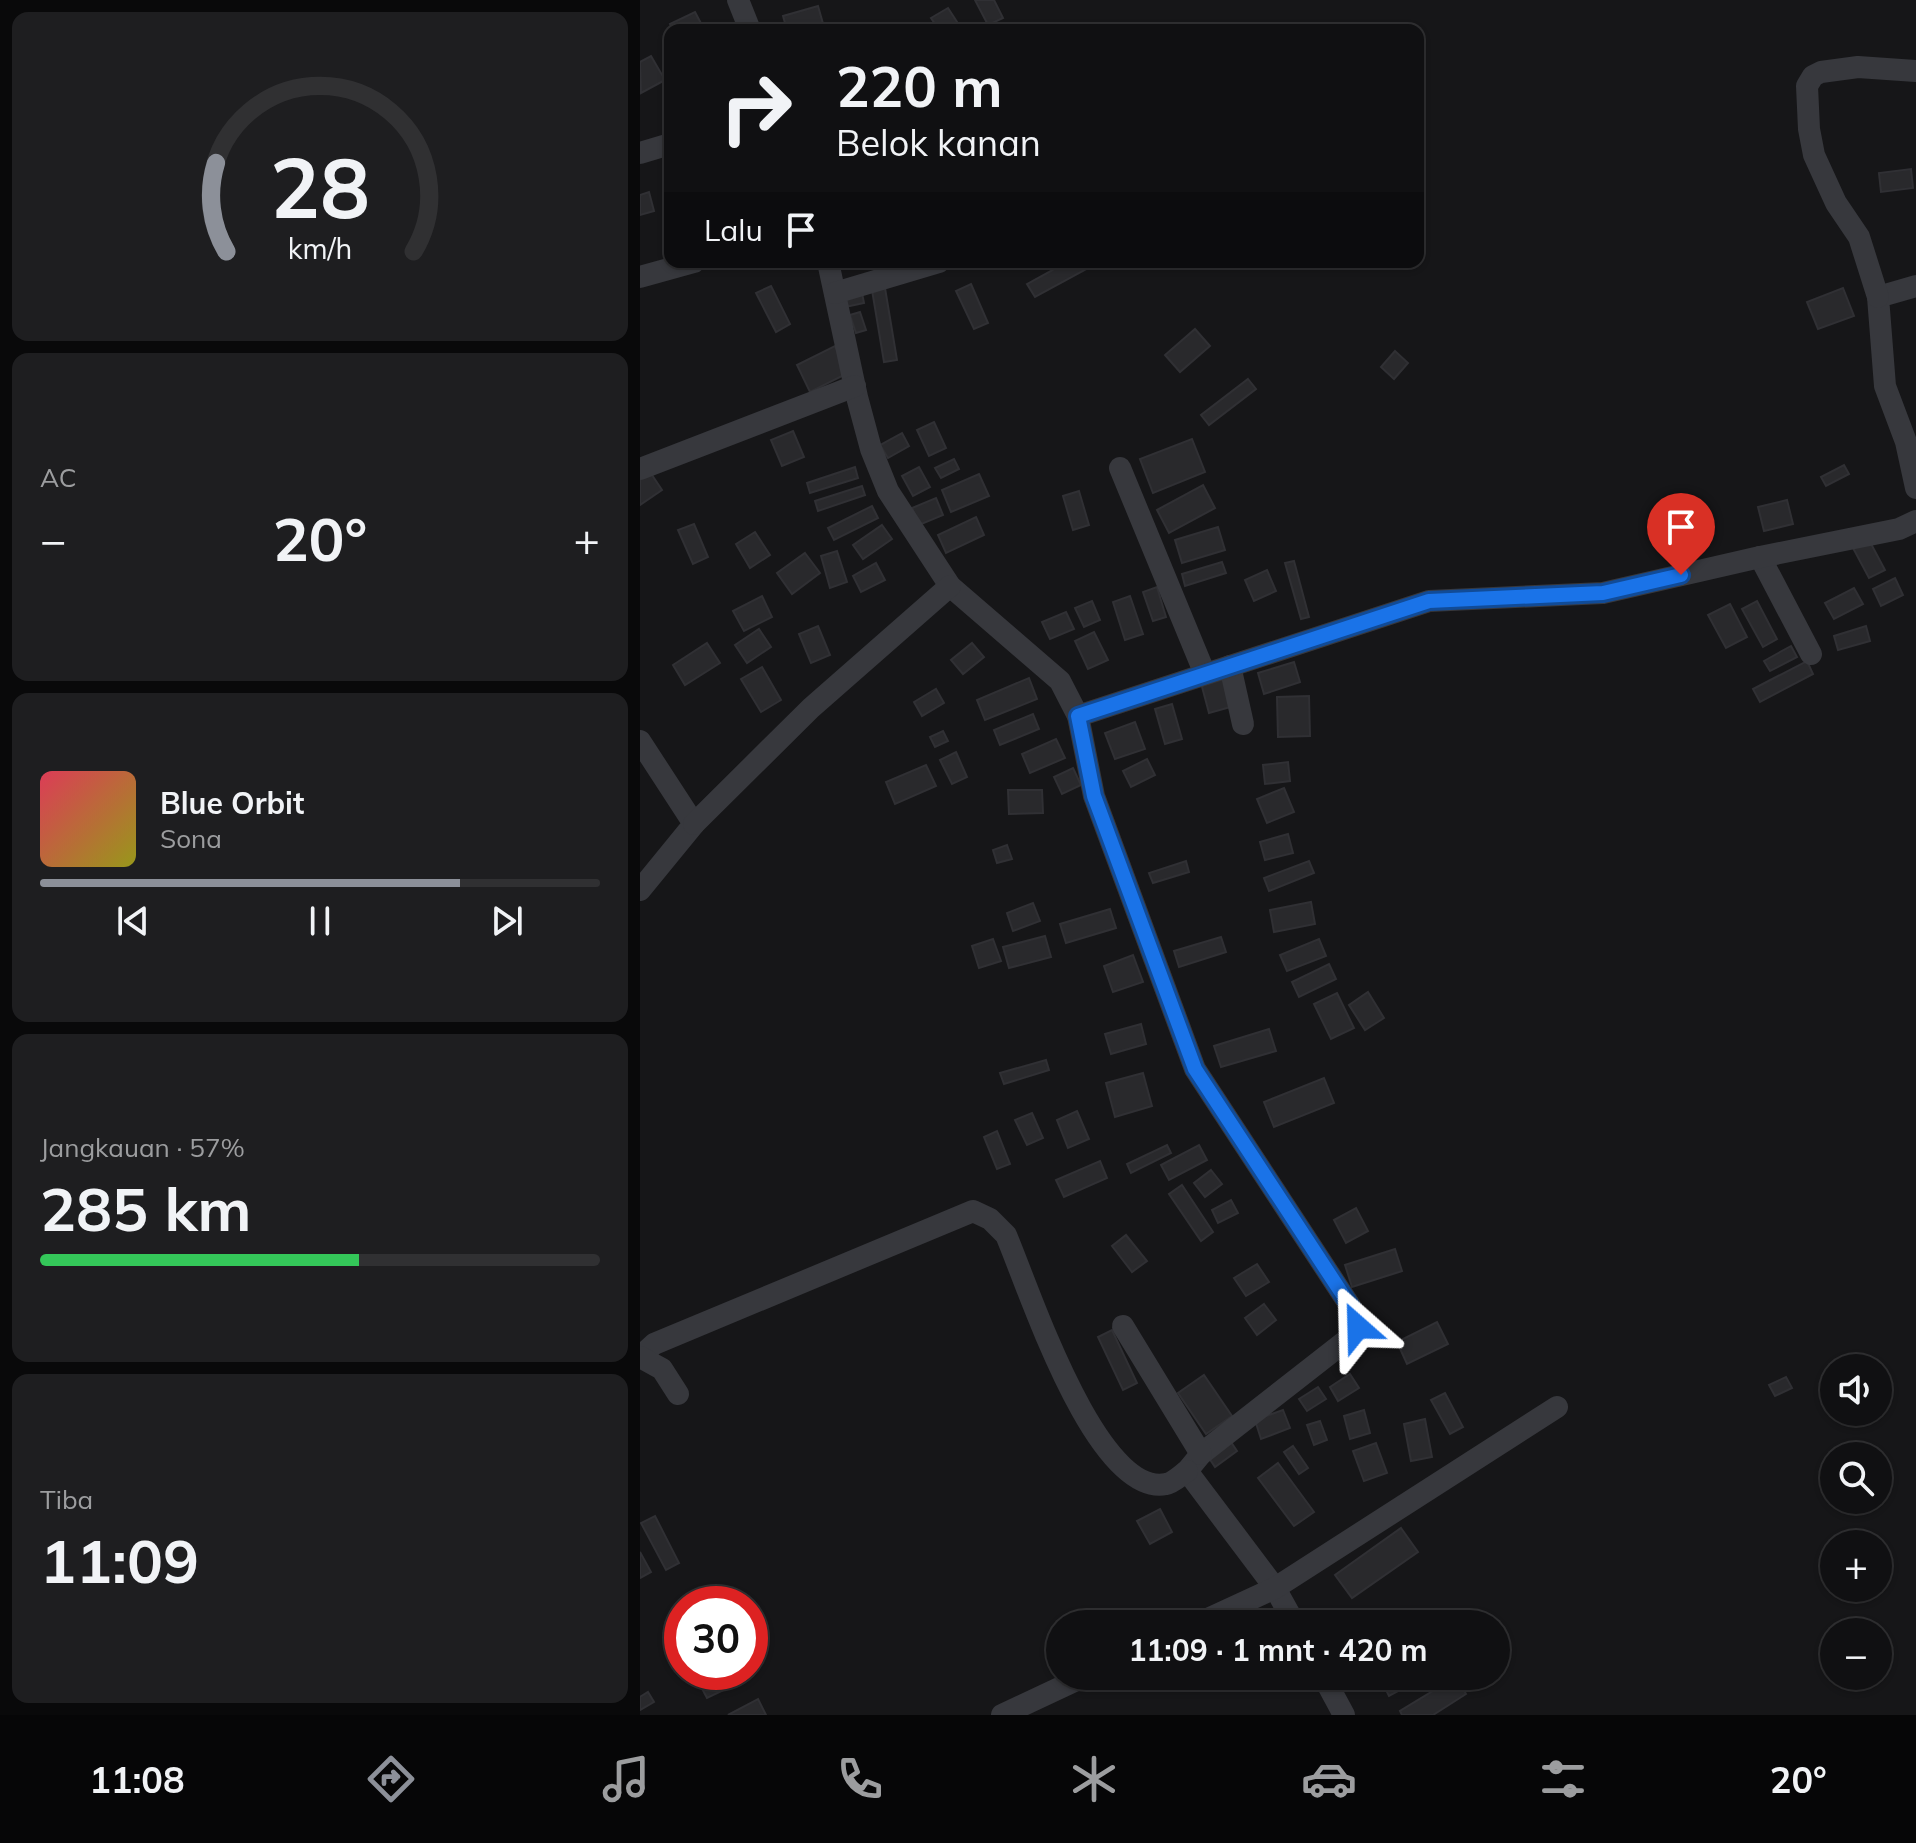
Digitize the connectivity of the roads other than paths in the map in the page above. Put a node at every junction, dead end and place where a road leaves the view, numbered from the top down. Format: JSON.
{"nodes":[{"id":1,"x":738,"y":0,"type":"edge"},
{"id":2,"x":748,"y":24,"type":"edge"},
{"id":3,"x":1916,"y":71,"type":"edge"},
{"id":4,"x":664,"y":146,"type":"edge"},
{"id":5,"x":640,"y":153,"type":"edge"},
{"id":6,"x":672,"y":268,"type":"edge"},
{"id":7,"x":829,"y":268,"type":"edge"},
{"id":8,"x":919,"y":268,"type":"edge"},
{"id":9,"x":640,"y":277,"type":"edge"},
{"id":10,"x":1916,"y":286,"type":"edge"},
{"id":11,"x":835,"y":293,"type":"junction"},
{"id":12,"x":1878,"y":297,"type":"junction"},
{"id":13,"x":855,"y":386,"type":"junction"},
{"id":14,"x":1911,"y":440,"type":"edge"},
{"id":15,"x":1120,"y":468,"type":"dead end"},
{"id":16,"x":640,"y":469,"type":"edge"},
{"id":17,"x":1916,"y":488,"type":"edge"},
{"id":18,"x":1916,"y":521,"type":"edge"},
{"id":19,"x":1760,"y":557,"type":"junction"},
{"id":20,"x":950,"y":586,"type":"junction"},
{"id":21,"x":1811,"y":654,"type":"dead end"},
{"id":22,"x":1230,"y":666,"type":"junction"},
{"id":23,"x":1205,"y":674,"type":"junction"},
{"id":24,"x":1078,"y":716,"type":"junction"},
{"id":25,"x":1243,"y":724,"type":"dead end"},
{"id":26,"x":640,"y":741,"type":"edge"},
{"id":27,"x":694,"y":824,"type":"junction"},
{"id":28,"x":640,"y":890,"type":"edge"},
{"id":29,"x":1123,"y":1326,"type":"dead end"},
{"id":30,"x":640,"y":1357,"type":"edge"},
{"id":31,"x":678,"y":1394,"type":"dead end"},
{"id":32,"x":1557,"y":1407,"type":"dead end"},
{"id":33,"x":1194,"y":1462,"type":"junction"},
{"id":34,"x":1275,"y":1588,"type":"junction"},
{"id":35,"x":1227,"y":1610,"type":"edge"},
{"id":36,"x":1287,"y":1610,"type":"edge"},
{"id":37,"x":1055,"y":1690,"type":"edge"},
{"id":38,"x":1331,"y":1690,"type":"edge"},
{"id":39,"x":1002,"y":1715,"type":"edge"},
{"id":40,"x":1344,"y":1715,"type":"edge"}],
"edges":[{"from":1,"to":2,"type":"street"},
{"from":3,"to":12,"type":"street"},
{"from":4,"to":5,"type":"street"},
{"from":6,"to":9,"type":"street"},
{"from":7,"to":11,"type":"street"},
{"from":8,"to":11,"type":"street"},
{"from":10,"to":12,"type":"street"},
{"from":11,"to":13,"type":"street"},
{"from":12,"to":14,"type":"street"},
{"from":13,"to":16,"type":"street"},
{"from":13,"to":20,"type":"street"},
{"from":14,"to":17,"type":"street"},
{"from":15,"to":23,"type":"street"},
{"from":18,"to":19,"type":"street"},
{"from":19,"to":21,"type":"street"},
{"from":19,"to":22,"type":"street"},
{"from":20,"to":24,"type":"street"},
{"from":20,"to":27,"type":"street"},
{"from":22,"to":23,"type":"street"},
{"from":22,"to":25,"type":"street"},
{"from":23,"to":24,"type":"street"},
{"from":24,"to":33,"type":"street"},
{"from":26,"to":27,"type":"street"},
{"from":27,"to":28,"type":"street"},
{"from":29,"to":33,"type":"street"},
{"from":30,"to":31,"type":"street"},
{"from":30,"to":33,"type":"street"},
{"from":32,"to":34,"type":"street"},
{"from":33,"to":34,"type":"street"},
{"from":34,"to":35,"type":"street"},
{"from":34,"to":36,"type":"street"},
{"from":37,"to":39,"type":"street"},
{"from":38,"to":40,"type":"street"}]}
